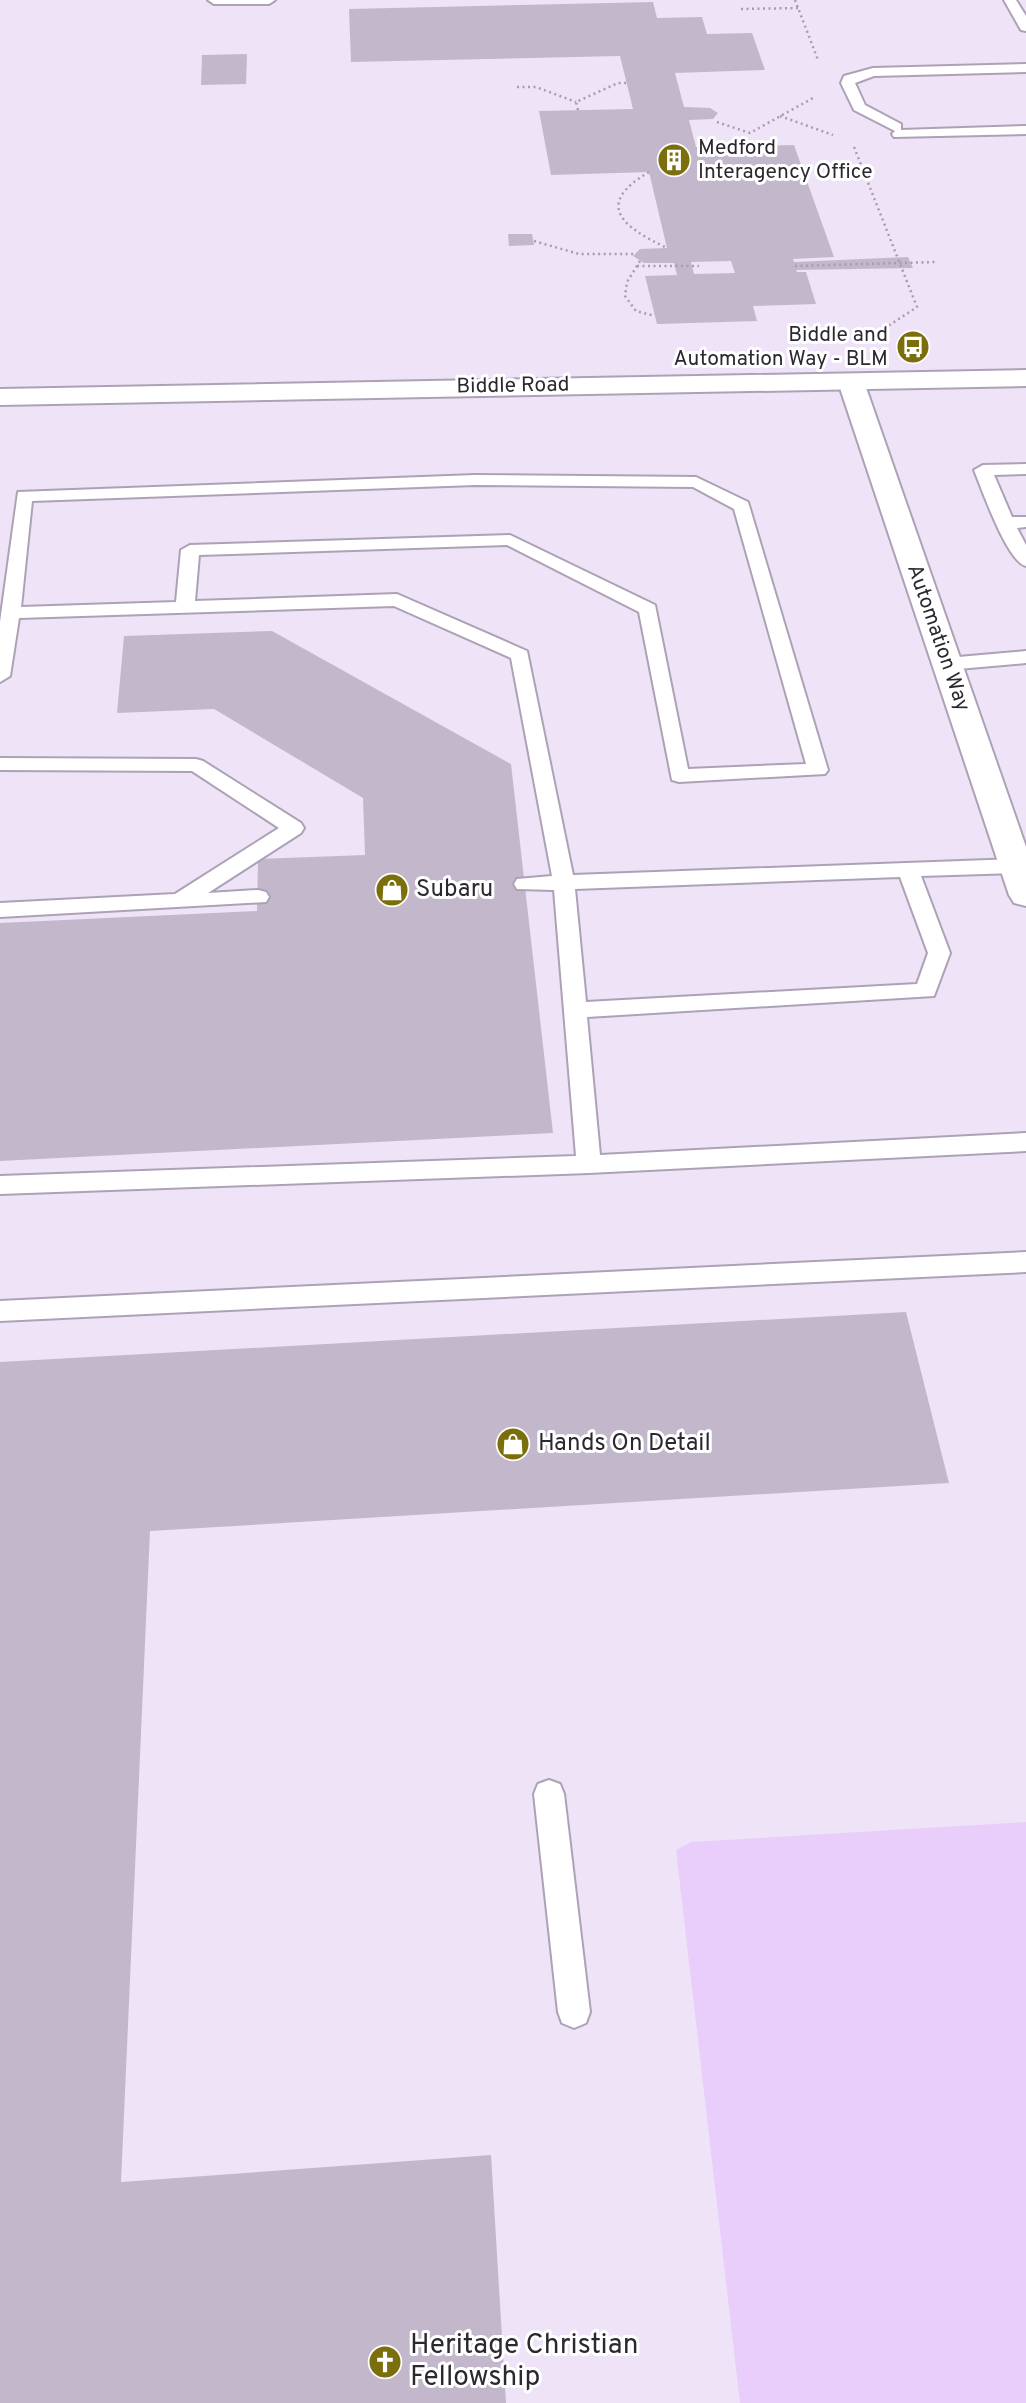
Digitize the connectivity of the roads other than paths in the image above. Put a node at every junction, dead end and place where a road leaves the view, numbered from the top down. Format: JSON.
{"nodes":[{"id":1,"x":214,"y":0,"type":"edge"},
{"id":2,"x":269,"y":0,"type":"edge"},
{"id":3,"x":1010,"y":0,"type":"edge"},
{"id":4,"x":1026,"y":27,"type":"edge"},
{"id":5,"x":1026,"y":68,"type":"edge"},
{"id":6,"x":1026,"y":130,"type":"edge"},
{"id":7,"x":1026,"y":378,"type":"edge"},
{"id":8,"x":851,"y":382,"type":"junction"},
{"id":9,"x":0,"y":397,"type":"edge"},
{"id":10,"x":1026,"y":469,"type":"edge"},
{"id":11,"x":1026,"y":522,"type":"edge"},
{"id":12,"x":1005,"y":523,"type":"junction"},
{"id":13,"x":1026,"y":561,"type":"edge"},
{"id":14,"x":185,"y":607,"type":"junction"},
{"id":15,"x":11,"y":613,"type":"junction"},
{"id":16,"x":1026,"y":657,"type":"edge"},
{"id":17,"x":947,"y":664,"type":"junction"},
{"id":18,"x":0,"y":676,"type":"edge"},
{"id":19,"x":0,"y":764,"type":"edge"},
{"id":20,"x":1016,"y":866,"type":"junction"},
{"id":21,"x":908,"y":870,"type":"junction"},
{"id":22,"x":564,"y":883,"type":"junction"},
{"id":23,"x":525,"y":884,"type":"dead end"},
{"id":24,"x":1026,"y":895,"type":"edge"},
{"id":25,"x":258,"y":897,"type":"dead end"},
{"id":26,"x":181,"y":900,"type":"junction"},
{"id":27,"x":0,"y":910,"type":"edge"},
{"id":28,"x":575,"y":1010,"type":"junction"},
{"id":29,"x":1026,"y":1142,"type":"edge"},
{"id":30,"x":589,"y":1164,"type":"junction"},
{"id":31,"x":0,"y":1185,"type":"edge"},
{"id":32,"x":1026,"y":1262,"type":"edge"},
{"id":33,"x":0,"y":1311,"type":"edge"},
{"id":34,"x":550,"y":1794,"type":"dead end"},
{"id":35,"x":574,"y":2012,"type":"dead end"}],
"edges":[{"from":1,"to":2,"type":"lane"},
{"from":3,"to":4,"type":"lane"},
{"from":5,"to":6,"type":"lane"},
{"from":7,"to":8,"type":"main road","name":"Biddle Road"},
{"from":8,"to":9,"type":"main road","name":"Biddle Road"},
{"from":8,"to":17,"type":"main road","name":"Automation Way"},
{"from":10,"to":12,"type":"lane"},
{"from":11,"to":12,"type":"lane"},
{"from":12,"to":13,"type":"lane"},
{"from":14,"to":15,"type":"lane"},
{"from":14,"to":15,"type":"lane"},
{"from":14,"to":22,"type":"lane"},
{"from":15,"to":18,"type":"lane"},
{"from":16,"to":17,"type":"lane"},
{"from":17,"to":20,"type":"main road","name":"Automation Way"},
{"from":19,"to":26,"type":"lane"},
{"from":20,"to":21,"type":"lane"},
{"from":20,"to":24,"type":"main road","name":"Automation Way"},
{"from":21,"to":22,"type":"lane"},
{"from":21,"to":28,"type":"lane"},
{"from":22,"to":23,"type":"lane"},
{"from":22,"to":28,"type":"lane"},
{"from":25,"to":26,"type":"lane"},
{"from":26,"to":27,"type":"lane"},
{"from":28,"to":30,"type":"lane"},
{"from":29,"to":30,"type":"lane"},
{"from":30,"to":31,"type":"lane"},
{"from":32,"to":33,"type":"lane"},
{"from":34,"to":35,"type":"lane"}]}
